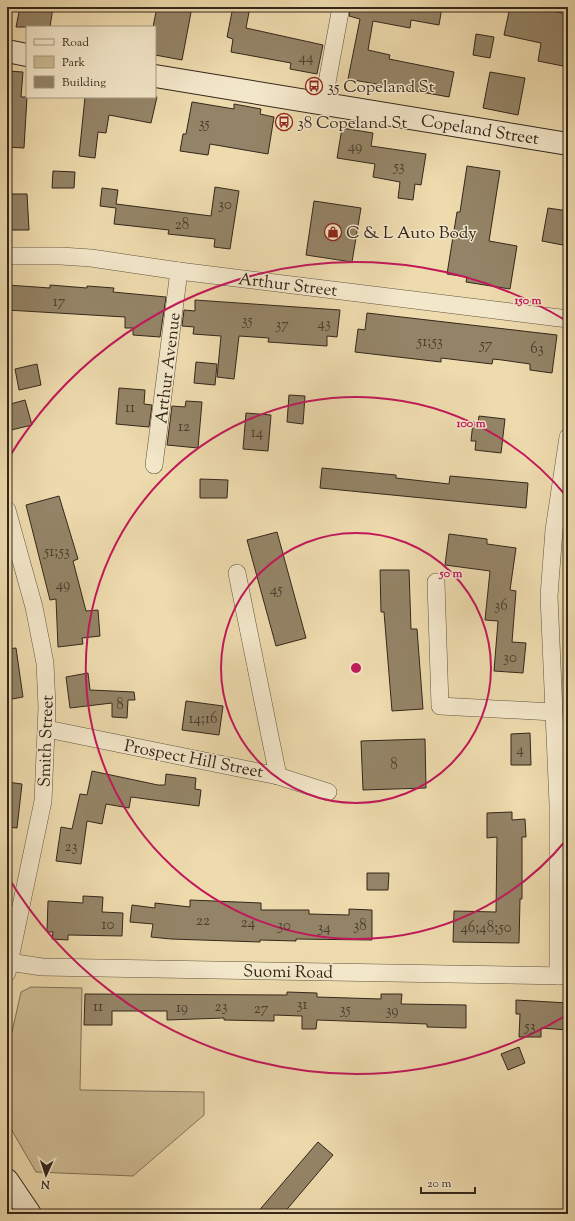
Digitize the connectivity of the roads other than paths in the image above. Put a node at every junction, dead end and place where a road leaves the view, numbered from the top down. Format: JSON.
{"nodes":[{"id":1,"x":340,"y":7,"type":"edge"},
{"id":2,"x":7,"y":51,"type":"edge"},
{"id":3,"x":26,"y":55,"type":"edge"},
{"id":4,"x":156,"y":76,"type":"edge"},
{"id":5,"x":323,"y":104,"type":"junction"},
{"id":6,"x":568,"y":144,"type":"edge"},
{"id":7,"x":7,"y":256,"type":"edge"},
{"id":8,"x":180,"y":271,"type":"junction"},
{"id":9,"x":568,"y":319,"type":"edge"},
{"id":10,"x":568,"y":437,"type":"edge"},
{"id":11,"x":154,"y":465,"type":"dead end"},
{"id":12,"x":7,"y":510,"type":"edge"},
{"id":13,"x":236,"y":573,"type":"dead end"},
{"id":14,"x":436,"y":582,"type":"dead end"},
{"id":15,"x":553,"y":712,"type":"junction"},
{"id":16,"x":47,"y":729,"type":"junction"},
{"id":17,"x":278,"y":776,"type":"junction"},
{"id":18,"x":328,"y":792,"type":"dead end"},
{"id":19,"x":8,"y":967,"type":"edge"},
{"id":20,"x":563,"y":976,"type":"edge"},
{"id":21,"x":7,"y":1180,"type":"edge"},
{"id":22,"x":30,"y":1214,"type":"edge"}],
"edges":[{"from":1,"to":5,"type":"street"},
{"from":2,"to":3,"type":"main road"},
{"from":4,"to":5,"type":"main road","name":"Copeland Street"},
{"from":5,"to":6,"type":"main road","name":"Copeland Street"},
{"from":7,"to":8,"type":"street","name":"Arthur Street"},
{"from":8,"to":9,"type":"street","name":"Arthur Street"},
{"from":8,"to":11,"type":"street","name":"Arthur Avenue"},
{"from":10,"to":15,"type":"street"},
{"from":12,"to":16,"type":"street","name":"Smith Street"},
{"from":13,"to":17,"type":"street","name":"Prospect Hill Street"},
{"from":14,"to":15,"type":"street"},
{"from":15,"to":20,"type":"street"},
{"from":16,"to":17,"type":"street","name":"Prospect Hill Street"},
{"from":16,"to":19,"type":"street","name":"Smith Street"},
{"from":17,"to":18,"type":"street"},
{"from":19,"to":20,"type":"street","name":"Suomi Road"},
{"from":21,"to":22,"type":"main road"}]}
